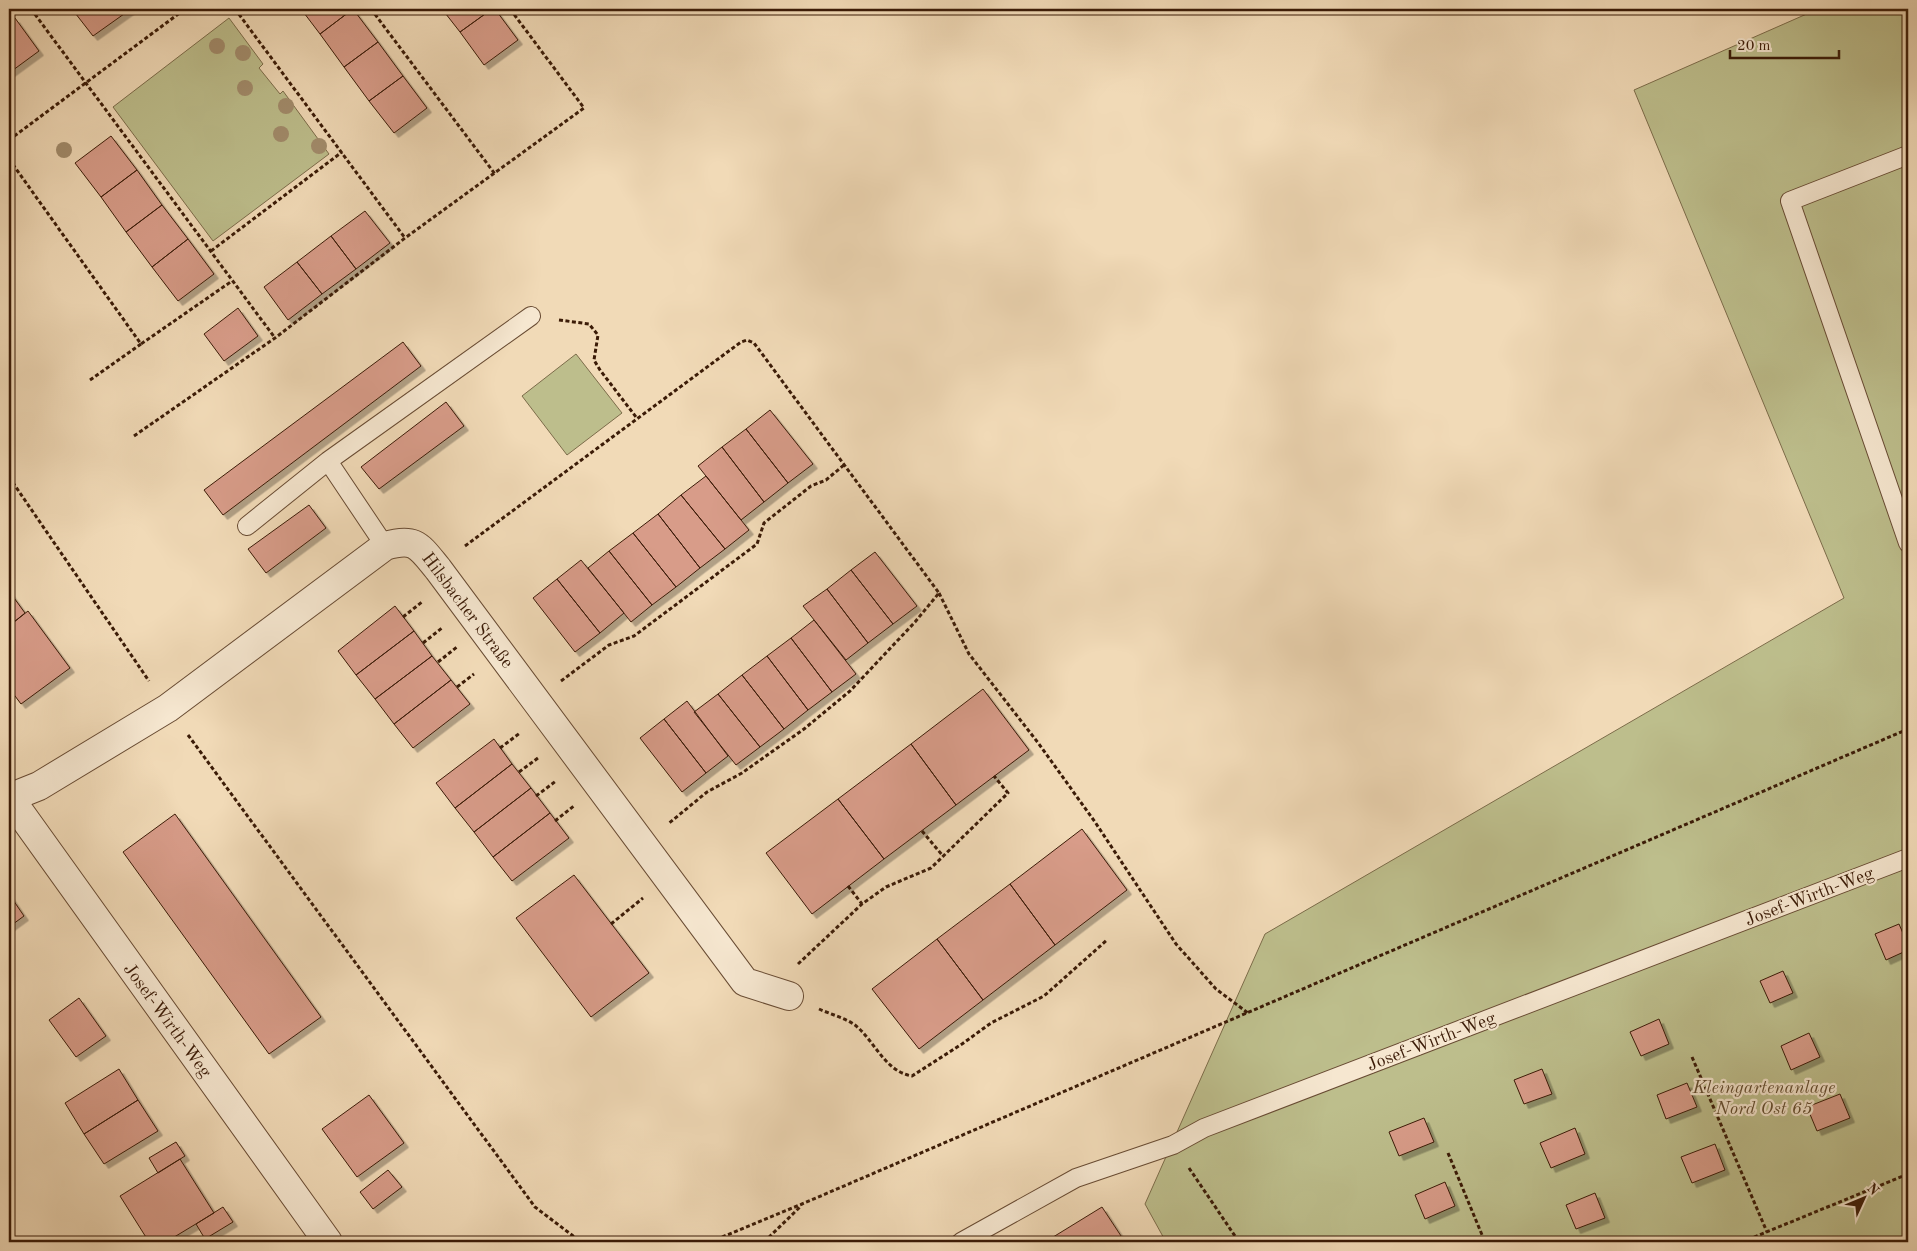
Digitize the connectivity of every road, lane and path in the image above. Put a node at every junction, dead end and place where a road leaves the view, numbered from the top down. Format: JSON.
{"nodes":[{"id":1,"x":32,"y":9,"type":"edge"},
{"id":2,"x":185,"y":9,"type":"edge"},
{"id":3,"x":235,"y":9,"type":"edge"},
{"id":4,"x":371,"y":9,"type":"edge"},
{"id":5,"x":510,"y":9,"type":"edge"},
{"id":6,"x":85,"y":83,"type":"junction"},
{"id":7,"x":9,"y":140,"type":"edge"},
{"id":8,"x":342,"y":152,"type":"junction"},
{"id":9,"x":1908,"y":155,"type":"edge"},
{"id":10,"x":9,"y":160,"type":"edge"},
{"id":11,"x":495,"y":175,"type":"junction"},
{"id":12,"x":405,"y":238,"type":"junction"},
{"id":13,"x":211,"y":252,"type":"junction"},
{"id":14,"x":232,"y":281,"type":"junction"},
{"id":15,"x":531,"y":316,"type":"joint"},
{"id":16,"x":275,"y":338,"type":"junction"},
{"id":17,"x":141,"y":344,"type":"junction"},
{"id":18,"x":90,"y":380,"type":"dead end"},
{"id":19,"x":636,"y":417,"type":"dead end"},
{"id":20,"x":134,"y":436,"type":"dead end"},
{"id":21,"x":328,"y":461,"type":"junction"},
{"id":22,"x":844,"y":465,"type":"junction"},
{"id":23,"x":9,"y":477,"type":"edge"},
{"id":24,"x":247,"y":526,"type":"dead end"},
{"id":25,"x":1908,"y":543,"type":"edge"},
{"id":26,"x":385,"y":546,"type":"junction"},
{"id":27,"x":465,"y":546,"type":"dead end"},
{"id":28,"x":939,"y":594,"type":"junction"},
{"id":29,"x":426,"y":599,"type":"dead end"},
{"id":30,"x":403,"y":617,"type":"dead end"},
{"id":31,"x":446,"y":626,"type":"dead end"},
{"id":32,"x":423,"y":643,"type":"dead end"},
{"id":33,"x":460,"y":645,"type":"dead end"},
{"id":34,"x":438,"y":662,"type":"dead end"},
{"id":35,"x":480,"y":670,"type":"dead end"},
{"id":36,"x":457,"y":687,"type":"dead end"},
{"id":37,"x":536,"y":700,"type":"junction"},
{"id":38,"x":168,"y":708,"type":"junction"},
{"id":39,"x":1908,"y":729,"type":"edge"},
{"id":40,"x":524,"y":730,"type":"dead end"},
{"id":41,"x":500,"y":748,"type":"dead end"},
{"id":42,"x":543,"y":754,"type":"dead end"},
{"id":43,"x":519,"y":772,"type":"dead end"},
{"id":44,"x":994,"y":776,"type":"dead end"},
{"id":45,"x":560,"y":777,"type":"dead end"},
{"id":46,"x":536,"y":796,"type":"dead end"},
{"id":47,"x":9,"y":798,"type":"edge"},
{"id":48,"x":578,"y":802,"type":"dead end"},
{"id":49,"x":556,"y":820,"type":"dead end"},
{"id":50,"x":922,"y":831,"type":"dead end"},
{"id":51,"x":643,"y":845,"type":"junction"},
{"id":52,"x":943,"y":856,"type":"junction"},
{"id":53,"x":1908,"y":858,"type":"edge"},
{"id":54,"x":848,"y":886,"type":"dead end"},
{"id":55,"x":648,"y":894,"type":"dead end"},
{"id":56,"x":862,"y":904,"type":"junction"},
{"id":57,"x":611,"y":924,"type":"dead end"},
{"id":58,"x":1107,"y":940,"type":"dead end"},
{"id":59,"x":780,"y":993,"type":"junction"},
{"id":60,"x":1248,"y":1013,"type":"junction"},
{"id":61,"x":1692,"y":1057,"type":"dead end"},
{"id":62,"x":1173,"y":1145,"type":"junction"},
{"id":63,"x":1448,"y":1152,"type":"dead end"},
{"id":64,"x":1908,"y":1174,"type":"edge"},
{"id":65,"x":802,"y":1204,"type":"junction"},
{"id":66,"x":1767,"y":1232,"type":"junction"},
{"id":67,"x":328,"y":1242,"type":"edge"},
{"id":68,"x":581,"y":1242,"type":"edge"},
{"id":69,"x":710,"y":1242,"type":"edge"},
{"id":70,"x":764,"y":1242,"type":"edge"},
{"id":71,"x":962,"y":1242,"type":"edge"},
{"id":72,"x":1238,"y":1242,"type":"edge"},
{"id":73,"x":1485,"y":1242,"type":"edge"},
{"id":74,"x":1742,"y":1242,"type":"edge"}],
"edges":[{"from":1,"to":6,"type":"path"},
{"from":2,"to":6,"type":"path"},
{"from":3,"to":8,"type":"path"},
{"from":4,"to":11,"type":"path"},
{"from":5,"to":11,"type":"path"},
{"from":6,"to":7,"type":"path"},
{"from":6,"to":13,"type":"path"},
{"from":8,"to":12,"type":"path"},
{"from":8,"to":13,"type":"path"},
{"from":9,"to":25,"type":"lane"},
{"from":10,"to":17,"type":"path"},
{"from":11,"to":12,"type":"path"},
{"from":12,"to":16,"type":"path"},
{"from":13,"to":14,"type":"path"},
{"from":14,"to":16,"type":"path"},
{"from":14,"to":17,"type":"path"},
{"from":15,"to":19,"type":"path"},
{"from":15,"to":21,"type":"lane"},
{"from":16,"to":20,"type":"path"},
{"from":17,"to":18,"type":"path"},
{"from":21,"to":24,"type":"lane"},
{"from":21,"to":26,"type":"lane"},
{"from":22,"to":27,"type":"path"},
{"from":22,"to":28,"type":"path"},
{"from":22,"to":37,"type":"path"},
{"from":23,"to":38,"type":"path"},
{"from":26,"to":37,"type":"street","name":"Hilsbacher Straße"},
{"from":26,"to":38,"type":"street","name":"Hilsbacher Straße"},
{"from":28,"to":51,"type":"path"},
{"from":28,"to":60,"type":"path"},
{"from":29,"to":30,"type":"path"},
{"from":31,"to":32,"type":"path"},
{"from":33,"to":34,"type":"path"},
{"from":35,"to":36,"type":"path"},
{"from":37,"to":51,"type":"street","name":"Hilsbacher Straße"},
{"from":38,"to":47,"type":"street","name":"Hilsbacher Straße"},
{"from":38,"to":68,"type":"path"},
{"from":39,"to":60,"type":"path"},
{"from":40,"to":41,"type":"path"},
{"from":42,"to":43,"type":"path"},
{"from":44,"to":52,"type":"path"},
{"from":45,"to":46,"type":"path"},
{"from":47,"to":67,"type":"street","name":"Josef-Wirth-Weg"},
{"from":48,"to":49,"type":"path"},
{"from":50,"to":52,"type":"path"},
{"from":51,"to":59,"type":"street","name":"Hilsbacher Straße"},
{"from":52,"to":56,"type":"path"},
{"from":53,"to":62,"type":"lane","name":"Josef-Wirth-Weg"},
{"from":54,"to":56,"type":"path"},
{"from":55,"to":57,"type":"path"},
{"from":56,"to":59,"type":"path"},
{"from":58,"to":59,"type":"path"},
{"from":60,"to":65,"type":"path"},
{"from":61,"to":66,"type":"path"},
{"from":62,"to":71,"type":"lane","name":"Josef-Wirth-Weg"},
{"from":62,"to":72,"type":"path"},
{"from":63,"to":73,"type":"path"},
{"from":64,"to":66,"type":"path"},
{"from":65,"to":69,"type":"path"},
{"from":65,"to":70,"type":"path"},
{"from":66,"to":74,"type":"path"}]}
